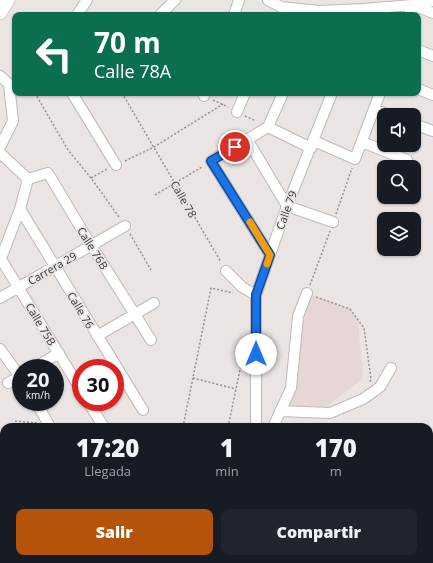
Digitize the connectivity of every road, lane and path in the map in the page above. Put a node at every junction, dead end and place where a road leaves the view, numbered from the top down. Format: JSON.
{"nodes":[{"id":1,"x":8,"y":0,"type":"edge"},
{"id":2,"x":87,"y":0,"type":"edge"},
{"id":3,"x":175,"y":0,"type":"edge"},
{"id":4,"x":239,"y":0,"type":"edge"},
{"id":5,"x":268,"y":0,"type":"edge"},
{"id":6,"x":433,"y":1,"type":"edge"},
{"id":7,"x":413,"y":5,"type":"junction"},
{"id":8,"x":280,"y":11,"type":"edge"},
{"id":9,"x":79,"y":12,"type":"edge"},
{"id":10,"x":163,"y":12,"type":"edge"},
{"id":11,"x":235,"y":12,"type":"edge"},
{"id":12,"x":299,"y":12,"type":"edge"},
{"id":13,"x":362,"y":12,"type":"edge"},
{"id":14,"x":410,"y":12,"type":"edge"},
{"id":15,"x":0,"y":13,"type":"edge"},
{"id":16,"x":433,"y":13,"type":"edge"},
{"id":17,"x":421,"y":51,"type":"edge"},
{"id":18,"x":433,"y":56,"type":"edge"},
{"id":19,"x":0,"y":76,"type":"edge"},
{"id":20,"x":12,"y":81,"type":"edge"},
{"id":21,"x":421,"y":90,"type":"edge"},
{"id":22,"x":433,"y":95,"type":"edge"},
{"id":23,"x":12,"y":96,"type":"edge"},
{"id":24,"x":37,"y":96,"type":"edge"},
{"id":25,"x":74,"y":96,"type":"edge"},
{"id":26,"x":124,"y":96,"type":"edge"},
{"id":27,"x":244,"y":96,"type":"edge"},
{"id":28,"x":282,"y":96,"type":"edge"},
{"id":29,"x":331,"y":96,"type":"edge"},
{"id":30,"x":379,"y":96,"type":"edge"},
{"id":31,"x":223,"y":104,"type":"dead end"},
{"id":32,"x":374,"y":109,"type":"junction"},
{"id":33,"x":377,"y":110,"type":"edge"},
{"id":34,"x":237,"y":112,"type":"dead end"},
{"id":35,"x":268,"y":127,"type":"junction"},
{"id":36,"x":421,"y":127,"type":"edge"},
{"id":37,"x":433,"y":131,"type":"edge"},
{"id":38,"x":247,"y":139,"type":"junction"},
{"id":39,"x":362,"y":142,"type":"junction"},
{"id":40,"x":312,"y":144,"type":"junction"},
{"id":41,"x":0,"y":147,"type":"edge"},
{"id":42,"x":154,"y":147,"type":"junction"},
{"id":43,"x":0,"y":153,"type":"edge"},
{"id":44,"x":407,"y":160,"type":"dead end"},
{"id":45,"x":211,"y":161,"type":"junction"},
{"id":46,"x":116,"y":165,"type":"junction"},
{"id":47,"x":92,"y":178,"type":"junction"},
{"id":48,"x":28,"y":179,"type":"junction"},
{"id":49,"x":175,"y":183,"type":"junction"},
{"id":50,"x":155,"y":195,"type":"dead end"},
{"id":51,"x":287,"y":206,"type":"junction"},
{"id":52,"x":20,"y":209,"type":"junction"},
{"id":53,"x":334,"y":222,"type":"dead end"},
{"id":54,"x":125,"y":226,"type":"junction"},
{"id":55,"x":91,"y":245,"type":"junction"},
{"id":56,"x":270,"y":255,"type":"junction"},
{"id":57,"x":0,"y":260,"type":"edge"},
{"id":58,"x":55,"y":266,"type":"junction"},
{"id":59,"x":151,"y":270,"type":"dead end"},
{"id":60,"x":226,"y":270,"type":"joint"},
{"id":61,"x":18,"y":287,"type":"junction"},
{"id":62,"x":234,"y":293,"type":"dead end"},
{"id":63,"x":307,"y":293,"type":"joint"},
{"id":64,"x":256,"y":295,"type":"junction"},
{"id":65,"x":0,"y":298,"type":"edge"},
{"id":66,"x":154,"y":303,"type":"dead end"},
{"id":67,"x":135,"y":314,"type":"junction"},
{"id":68,"x":97,"y":336,"type":"junction"},
{"id":69,"x":150,"y":340,"type":"dead end"},
{"id":70,"x":246,"y":344,"type":"dead end"},
{"id":71,"x":0,"y":349,"type":"edge"},
{"id":72,"x":59,"y":353,"type":"junction"},
{"id":73,"x":49,"y":359,"type":"edge"},
{"id":74,"x":12,"y":365,"type":"edge"},
{"id":75,"x":391,"y":368,"type":"dead end"},
{"id":76,"x":72,"y":375,"type":"edge"},
{"id":77,"x":193,"y":378,"type":"junction"},
{"id":78,"x":12,"y":381,"type":"edge"},
{"id":79,"x":8,"y":383,"type":"dead end"},
{"id":80,"x":236,"y":389,"type":"junction"},
{"id":81,"x":363,"y":399,"type":"junction"},
{"id":82,"x":143,"y":410,"type":"dead end"},
{"id":83,"x":41,"y":411,"type":"edge"},
{"id":84,"x":94,"y":411,"type":"edge"},
{"id":85,"x":280,"y":411,"type":"junction"},
{"id":86,"x":15,"y":421,"type":"dead end"},
{"id":87,"x":38,"y":423,"type":"edge"},
{"id":88,"x":48,"y":423,"type":"edge"},
{"id":89,"x":101,"y":423,"type":"edge"},
{"id":90,"x":184,"y":423,"type":"edge"},
{"id":91,"x":229,"y":423,"type":"edge"},
{"id":92,"x":256,"y":423,"type":"edge"},
{"id":93,"x":275,"y":423,"type":"edge"}],
"edges":[{"from":1,"to":15,"type":"main road"},
{"from":2,"to":9,"type":"street"},
{"from":3,"to":10,"type":"street"},
{"from":4,"to":11,"type":"street"},
{"from":5,"to":8,"type":"street"},
{"from":6,"to":7,"type":"street"},
{"from":7,"to":13,"type":"street"},
{"from":7,"to":14,"type":"street"},
{"from":7,"to":16,"type":"street"},
{"from":8,"to":12,"type":"street"},
{"from":17,"to":18,"type":"street"},
{"from":19,"to":20,"type":"street"},
{"from":21,"to":22,"type":"street"},
{"from":23,"to":41,"type":"street"},
{"from":24,"to":47,"type":"path"},
{"from":25,"to":46,"type":"street"},
{"from":26,"to":42,"type":"path","name":"Calle 78"},
{"from":27,"to":34,"type":"street"},
{"from":28,"to":35,"type":"street"},
{"from":29,"to":40,"type":"street","name":"Calle 79"},
{"from":30,"to":32,"type":"street"},
{"from":31,"to":42,"type":"path"},
{"from":32,"to":33,"type":"street"},
{"from":32,"to":39,"type":"street"},
{"from":35,"to":38,"type":"street"},
{"from":35,"to":40,"type":"street"},
{"from":36,"to":37,"type":"street"},
{"from":38,"to":45,"type":"street"},
{"from":38,"to":51,"type":"street"},
{"from":39,"to":40,"type":"street"},
{"from":39,"to":44,"type":"street"},
{"from":40,"to":51,"type":"street","name":"Calle 79"},
{"from":42,"to":46,"type":"path"},
{"from":42,"to":49,"type":"path","name":"Calle 78"},
{"from":43,"to":48,"type":"street"},
{"from":45,"to":49,"type":"path"},
{"from":45,"to":56,"type":"street"},
{"from":46,"to":47,"type":"path"},
{"from":47,"to":54,"type":"path"},
{"from":48,"to":52,"type":"street"},
{"from":48,"to":55,"type":"street","name":"Calle 76B"},
{"from":49,"to":50,"type":"path"},
{"from":49,"to":60,"type":"path","name":"Calle 78"},
{"from":51,"to":53,"type":"street"},
{"from":51,"to":56,"type":"street","name":"Calle 79"},
{"from":52,"to":57,"type":"street"},
{"from":52,"to":58,"type":"street","name":"Calle 76"},
{"from":54,"to":55,"type":"street","name":"Carrera 29"},
{"from":54,"to":59,"type":"path"},
{"from":55,"to":58,"type":"street","name":"Carrera 29"},
{"from":55,"to":67,"type":"street","name":"Calle 76B"},
{"from":56,"to":64,"type":"street","name":"Calle 79"},
{"from":57,"to":61,"type":"street","name":"Calle 75B"},
{"from":58,"to":61,"type":"street","name":"Carrera 29"},
{"from":58,"to":68,"type":"street","name":"Calle 76"},
{"from":60,"to":64,"type":"street"},
{"from":61,"to":65,"type":"street","name":"Carrera 29"},
{"from":61,"to":72,"type":"street","name":"Calle 75B"},
{"from":62,"to":77,"type":"path"},
{"from":63,"to":81,"type":"path"},
{"from":63,"to":85,"type":"street"},
{"from":64,"to":92,"type":"street","name":"Calle 79"},
{"from":66,"to":67,"type":"street"},
{"from":67,"to":68,"type":"street"},
{"from":67,"to":69,"type":"street","name":"Calle 76B"},
{"from":68,"to":82,"type":"street","name":"Calle 76"},
{"from":70,"to":80,"type":"path"},
{"from":71,"to":74,"type":"street"},
{"from":72,"to":73,"type":"street"},
{"from":72,"to":76,"type":"street","name":"Calle 75B"},
{"from":75,"to":81,"type":"street"},
{"from":77,"to":80,"type":"path"},
{"from":77,"to":90,"type":"path"},
{"from":78,"to":79,"type":"street"},
{"from":80,"to":91,"type":"path"},
{"from":81,"to":85,"type":"street"},
{"from":83,"to":88,"type":"street"},
{"from":84,"to":89,"type":"street"},
{"from":85,"to":93,"type":"street"},
{"from":86,"to":87,"type":"path"}]}
